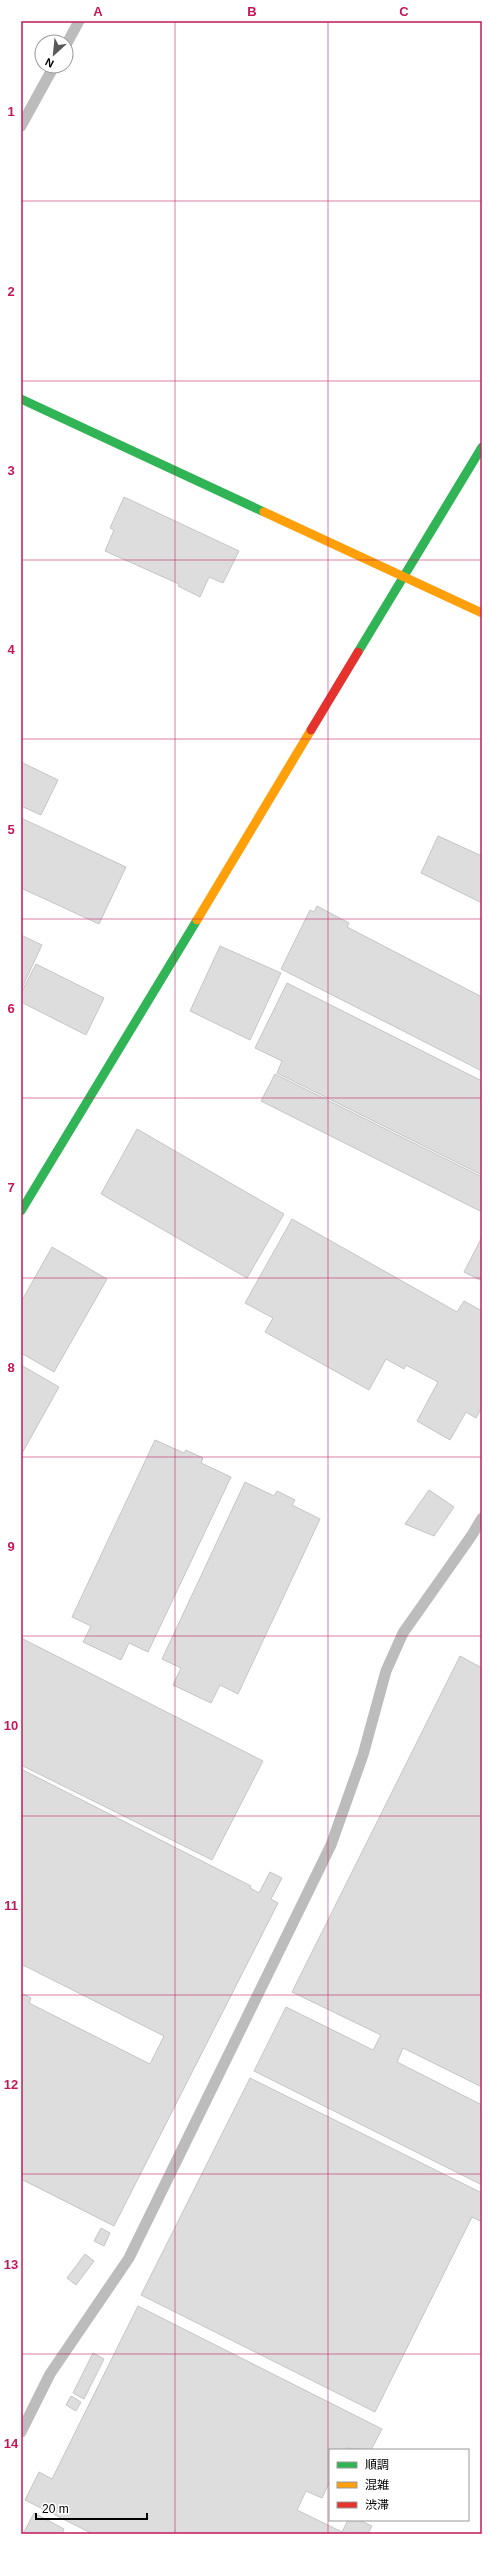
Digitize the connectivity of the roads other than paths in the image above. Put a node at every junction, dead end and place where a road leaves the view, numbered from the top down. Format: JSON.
{"nodes":[{"id":1,"x":21,"y":399,"type":"edge"},
{"id":2,"x":482,"y":447,"type":"edge"},
{"id":3,"x":403,"y":575,"type":"junction"},
{"id":4,"x":482,"y":613,"type":"edge"},
{"id":5,"x":21,"y":1211,"type":"edge"}],
"edges":[{"from":1,"to":3,"type":"street"},
{"from":2,"to":3,"type":"street"},
{"from":3,"to":4,"type":"street"},
{"from":3,"to":5,"type":"street"}]}
